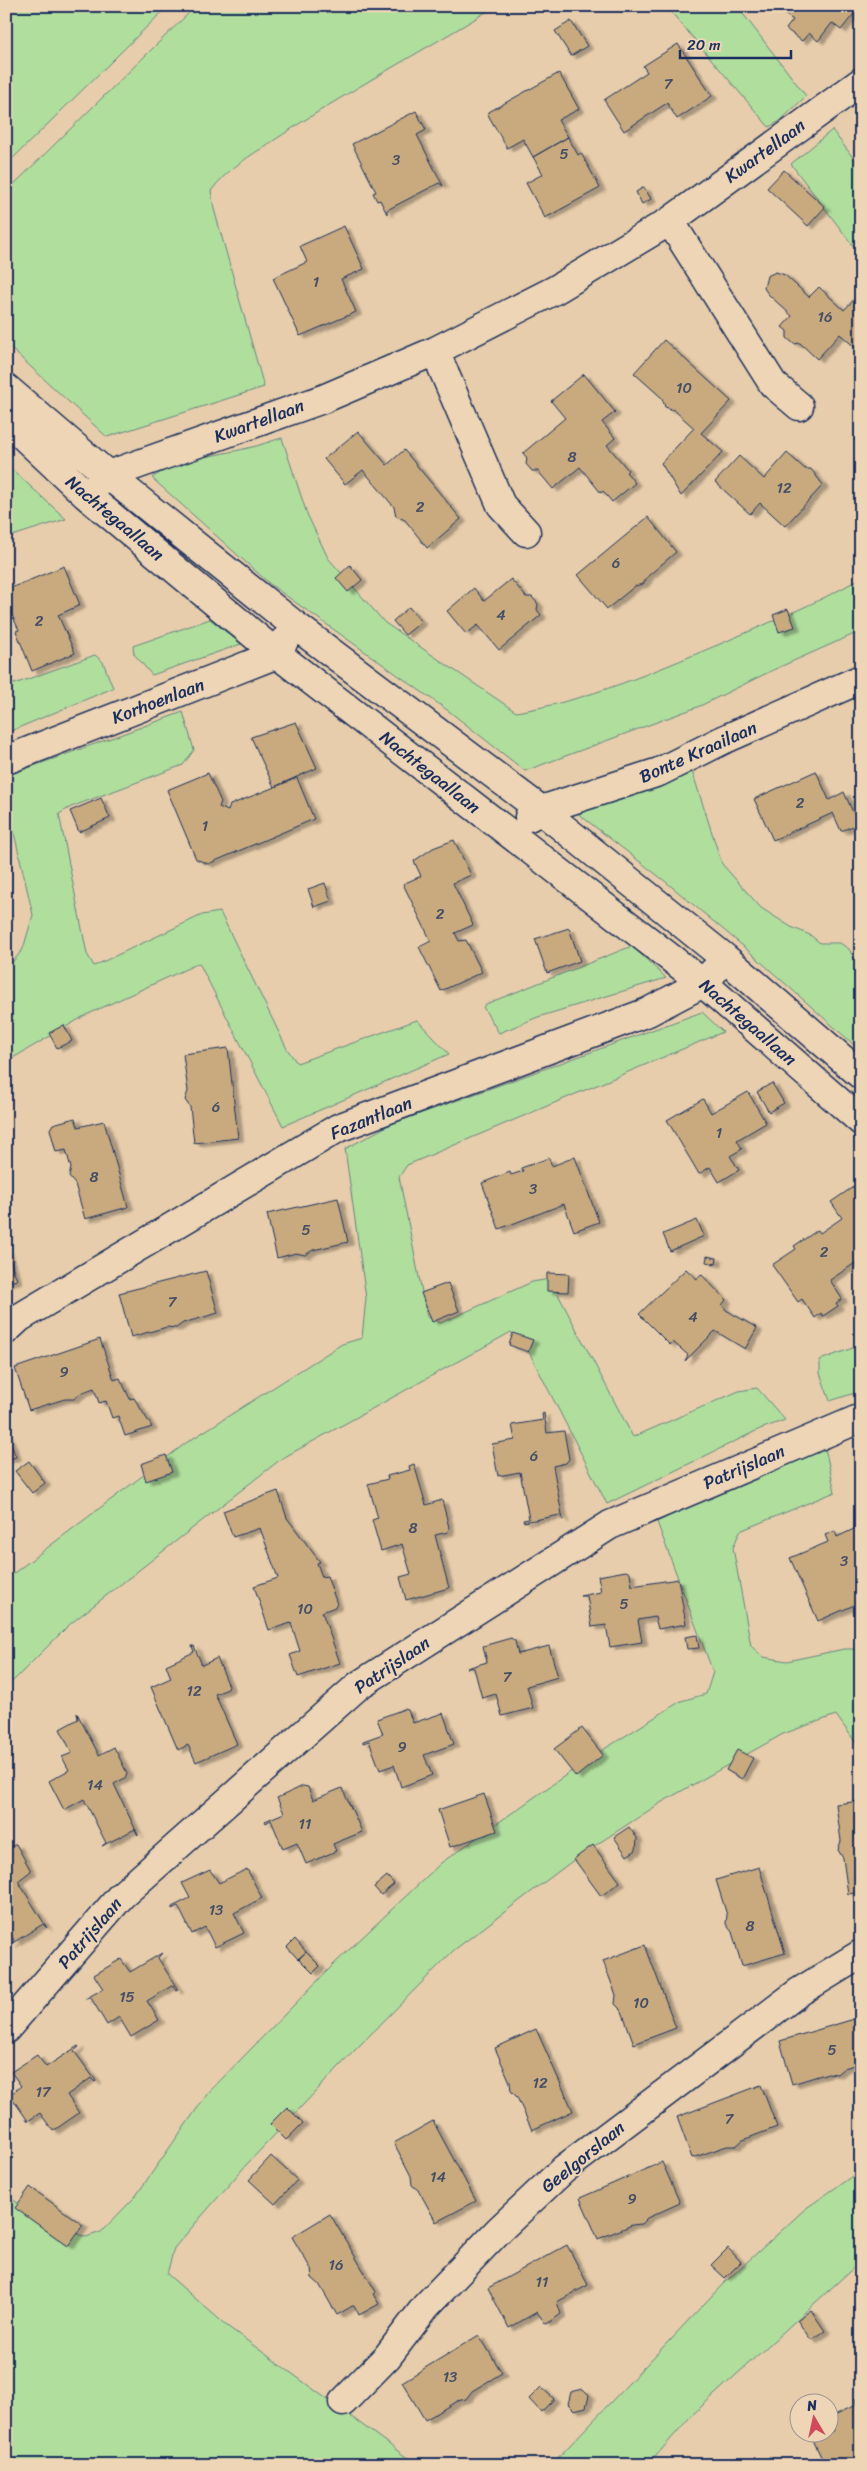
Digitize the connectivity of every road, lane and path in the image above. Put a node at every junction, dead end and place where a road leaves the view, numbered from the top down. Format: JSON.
{"nodes":[{"id":1,"x":861,"y":82,"type":"edge"},
{"id":2,"x":670,"y":221,"type":"junction"},
{"id":3,"x":435,"y":351,"type":"junction"},
{"id":4,"x":6,"y":388,"type":"edge"},
{"id":5,"x":799,"y":406,"type":"dead end"},
{"id":6,"x":6,"y":416,"type":"edge"},
{"id":7,"x":108,"y":475,"type":"junction"},
{"id":8,"x":86,"y":495,"type":"junction"},
{"id":9,"x":526,"y":532,"type":"dead end"},
{"id":10,"x":292,"y":623,"type":"junction"},
{"id":11,"x":277,"y":654,"type":"junction"},
{"id":12,"x":861,"y":679,"type":"edge"},
{"id":13,"x":6,"y":760,"type":"edge"},
{"id":14,"x":541,"y":810,"type":"junction"},
{"id":15,"x":506,"y":831,"type":"junction"},
{"id":16,"x":725,"y":958,"type":"junction"},
{"id":17,"x":704,"y":982,"type":"junction"},
{"id":18,"x":861,"y":1075,"type":"edge"},
{"id":19,"x":861,"y":1121,"type":"edge"},
{"id":20,"x":6,"y":1330,"type":"edge"},
{"id":21,"x":861,"y":1418,"type":"edge"},
{"id":22,"x":861,"y":1954,"type":"edge"},
{"id":23,"x":6,"y":2029,"type":"edge"},
{"id":24,"x":344,"y":2402,"type":"dead end"}],
"edges":[{"from":1,"to":2,"type":"street","name":"Kwartellaan"},
{"from":2,"to":3,"type":"street","name":"Kwartellaan"},
{"from":2,"to":5,"type":"street"},
{"from":3,"to":7,"type":"street","name":"Kwartellaan"},
{"from":3,"to":9,"type":"street"},
{"from":4,"to":7,"type":"street","name":"Nachtegaallaan"},
{"from":6,"to":8,"type":"street","name":"Nachtegaallaan"},
{"from":7,"to":8,"type":"street","name":"Kwartellaan"},
{"from":7,"to":10,"type":"street","name":"Nachtegaallaan"},
{"from":8,"to":11,"type":"street","name":"Nachtegaallaan"},
{"from":10,"to":11,"type":"street"},
{"from":10,"to":14,"type":"street","name":"Nachtegaallaan"},
{"from":11,"to":13,"type":"street","name":"Korhoenlaan"},
{"from":11,"to":15,"type":"street","name":"Nachtegaallaan"},
{"from":12,"to":14,"type":"street","name":"Bonte Kraailaan"},
{"from":14,"to":15,"type":"street","name":"Bonte Kraailaan"},
{"from":14,"to":16,"type":"street","name":"Nachtegaallaan"},
{"from":15,"to":17,"type":"street","name":"Nachtegaallaan"},
{"from":16,"to":17,"type":"street","name":"Fazantlaan"},
{"from":16,"to":18,"type":"street","name":"Nachtegaallaan"},
{"from":17,"to":19,"type":"street","name":"Nachtegaallaan"},
{"from":17,"to":20,"type":"street","name":"Fazantlaan"},
{"from":21,"to":23,"type":"street","name":"Patrijslaan"},
{"from":22,"to":24,"type":"street","name":"Geelgorslaan"}]}
